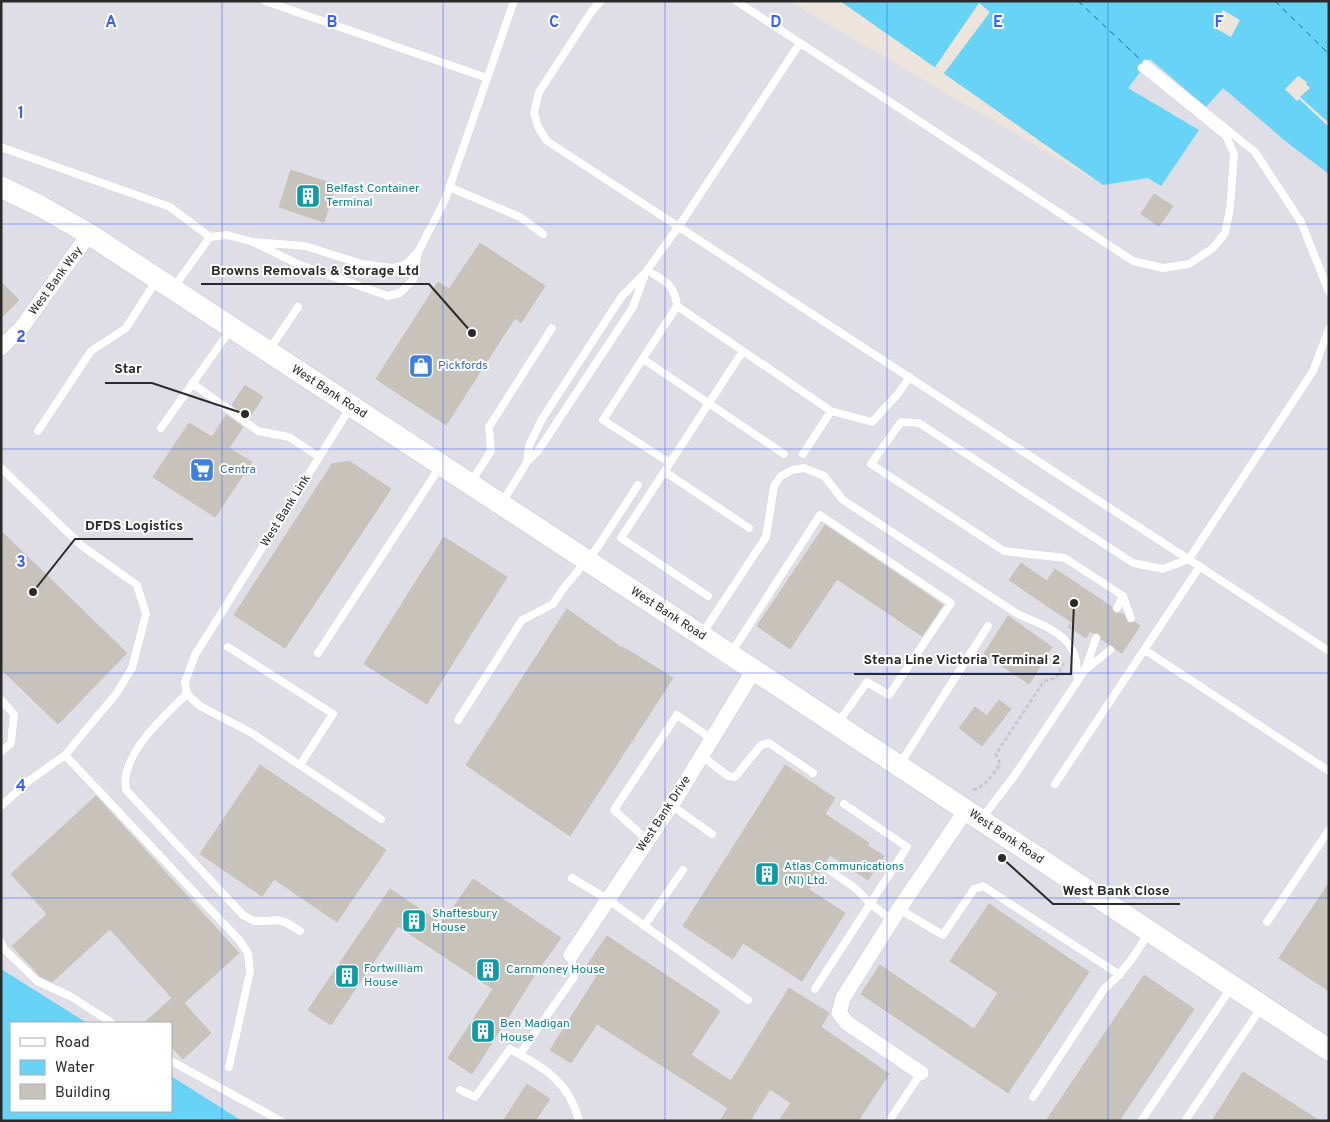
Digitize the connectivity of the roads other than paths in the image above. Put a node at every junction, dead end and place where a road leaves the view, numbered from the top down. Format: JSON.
{"nodes":[{"id":1,"x":265,"y":1,"type":"edge"},
{"id":2,"x":514,"y":1,"type":"edge"},
{"id":3,"x":601,"y":1,"type":"edge"},
{"id":4,"x":736,"y":1,"type":"edge"},
{"id":5,"x":800,"y":43,"type":"junction"},
{"id":6,"x":487,"y":78,"type":"junction"},
{"id":7,"x":1,"y":148,"type":"edge"},
{"id":8,"x":1,"y":187,"type":"edge"},
{"id":9,"x":449,"y":187,"type":"junction"},
{"id":10,"x":679,"y":226,"type":"junction"},
{"id":11,"x":89,"y":234,"type":"junction"},
{"id":12,"x":543,"y":234,"type":"dead end"},
{"id":13,"x":210,"y":237,"type":"junction"},
{"id":14,"x":253,"y":242,"type":"junction"},
{"id":15,"x":418,"y":252,"type":"junction"},
{"id":16,"x":646,"y":271,"type":"junction"},
{"id":17,"x":165,"y":284,"type":"junction"},
{"id":18,"x":1329,"y":292,"type":"edge"},
{"id":19,"x":676,"y":306,"type":"junction"},
{"id":20,"x":298,"y":307,"type":"dead end"},
{"id":21,"x":552,"y":328,"type":"dead end"},
{"id":22,"x":231,"y":329,"type":"junction"},
{"id":23,"x":1329,"y":329,"type":"edge"},
{"id":24,"x":1,"y":348,"type":"edge"},
{"id":25,"x":743,"y":351,"type":"junction"},
{"id":26,"x":268,"y":352,"type":"junction"},
{"id":27,"x":643,"y":359,"type":"junction"},
{"id":28,"x":910,"y":377,"type":"junction"},
{"id":29,"x":192,"y":383,"type":"junction"},
{"id":30,"x":709,"y":404,"type":"junction"},
{"id":31,"x":351,"y":406,"type":"junction"},
{"id":32,"x":831,"y":411,"type":"junction"},
{"id":33,"x":161,"y":428,"type":"dead end"},
{"id":34,"x":38,"y":432,"type":"dead end"},
{"id":35,"x":784,"y":454,"type":"dead end"},
{"id":36,"x":802,"y":454,"type":"dead end"},
{"id":37,"x":319,"y":457,"type":"junction"},
{"id":38,"x":527,"y":462,"type":"junction"},
{"id":39,"x":670,"y":463,"type":"junction"},
{"id":40,"x":442,"y":466,"type":"junction"},
{"id":41,"x":1,"y":468,"type":"edge"},
{"id":42,"x":664,"y":472,"type":"junction"},
{"id":43,"x":470,"y":484,"type":"junction"},
{"id":44,"x":638,"y":486,"type":"dead end"},
{"id":45,"x":501,"y":504,"type":"junction"},
{"id":46,"x":749,"y":528,"type":"dead end"},
{"id":47,"x":1189,"y":559,"type":"junction"},
{"id":48,"x":586,"y":560,"type":"junction"},
{"id":49,"x":1200,"y":566,"type":"junction"},
{"id":50,"x":708,"y":596,"type":"dead end"},
{"id":51,"x":1123,"y":596,"type":"junction"},
{"id":52,"x":1117,"y":608,"type":"dead end"},
{"id":53,"x":1131,"y":618,"type":"dead end"},
{"id":54,"x":988,"y":626,"type":"dead end"},
{"id":55,"x":701,"y":635,"type":"junction"},
{"id":56,"x":1096,"y":638,"type":"dead end"},
{"id":57,"x":228,"y":647,"type":"dead end"},
{"id":58,"x":1110,"y":650,"type":"dead end"},
{"id":59,"x":1145,"y":650,"type":"junction"},
{"id":60,"x":1329,"y":650,"type":"edge"},
{"id":61,"x":318,"y":653,"type":"dead end"},
{"id":62,"x":730,"y":654,"type":"junction"},
{"id":63,"x":754,"y":670,"type":"junction"},
{"id":64,"x":1085,"y":670,"type":"junction"},
{"id":65,"x":1078,"y":680,"type":"junction"},
{"id":66,"x":187,"y":694,"type":"junction"},
{"id":67,"x":1,"y":700,"type":"edge"},
{"id":68,"x":458,"y":720,"type":"dead end"},
{"id":69,"x":836,"y":725,"type":"junction"},
{"id":70,"x":712,"y":739,"type":"junction"},
{"id":71,"x":1,"y":752,"type":"edge"},
{"id":72,"x":65,"y":756,"type":"junction"},
{"id":73,"x":702,"y":756,"type":"junction"},
{"id":74,"x":300,"y":765,"type":"junction"},
{"id":75,"x":898,"y":766,"type":"junction"},
{"id":76,"x":1329,"y":771,"type":"edge"},
{"id":77,"x":813,"y":773,"type":"dead end"},
{"id":78,"x":1055,"y":784,"type":"dead end"},
{"id":79,"x":844,"y":804,"type":"dead end"},
{"id":80,"x":671,"y":805,"type":"junction"},
{"id":81,"x":1,"y":806,"type":"edge"},
{"id":82,"x":973,"y":807,"type":"junction"},
{"id":83,"x":381,"y":819,"type":"dead end"},
{"id":84,"x":1329,"y":830,"type":"edge"},
{"id":85,"x":712,"y":834,"type":"dead end"},
{"id":86,"x":648,"y":840,"type":"junction"},
{"id":87,"x":683,"y":870,"type":"dead end"},
{"id":88,"x":829,"y":870,"type":"dead end"},
{"id":89,"x":572,"y":878,"type":"dead end"},
{"id":90,"x":608,"y":899,"type":"junction"},
{"id":91,"x":872,"y":905,"type":"junction"},
{"id":92,"x":896,"y":914,"type":"junction"},
{"id":93,"x":1267,"y":922,"type":"dead end"},
{"id":94,"x":644,"y":926,"type":"junction"},
{"id":95,"x":300,"y":931,"type":"dead end"},
{"id":96,"x":1149,"y":932,"type":"junction"},
{"id":97,"x":1,"y":942,"type":"edge"},
{"id":98,"x":571,"y":955,"type":"joint"},
{"id":99,"x":1120,"y":975,"type":"junction"},
{"id":100,"x":1232,"y":986,"type":"junction"},
{"id":101,"x":816,"y":990,"type":"dead end"},
{"id":102,"x":748,"y":1000,"type":"dead end"},
{"id":103,"x":1262,"y":1006,"type":"junction"},
{"id":104,"x":110,"y":1022,"type":"edge"},
{"id":105,"x":1329,"y":1050,"type":"edge"},
{"id":106,"x":520,"y":1054,"type":"junction"},
{"id":107,"x":172,"y":1062,"type":"edge"},
{"id":108,"x":229,"y":1067,"type":"dead end"},
{"id":109,"x":921,"y":1073,"type":"joint"},
{"id":110,"x":460,"y":1090,"type":"dead end"},
{"id":111,"x":1033,"y":1096,"type":"dead end"},
{"id":112,"x":282,"y":1121,"type":"edge"},
{"id":113,"x":579,"y":1121,"type":"edge"},
{"id":114,"x":889,"y":1121,"type":"edge"},
{"id":115,"x":1141,"y":1121,"type":"edge"},
{"id":116,"x":1186,"y":1121,"type":"edge"}],
"edges":[{"from":1,"to":6,"type":"lane"},
{"from":2,"to":6,"type":"lane"},
{"from":3,"to":10,"type":"lane"},
{"from":4,"to":5,"type":"lane"},
{"from":5,"to":10,"type":"lane"},
{"from":5,"to":18,"type":"lane"},
{"from":6,"to":9,"type":"lane"},
{"from":7,"to":13,"type":"lane"},
{"from":8,"to":11,"type":"street","name":"West Bank Road"},
{"from":9,"to":12,"type":"lane"},
{"from":9,"to":15,"type":"lane"},
{"from":10,"to":16,"type":"lane"},
{"from":10,"to":28,"type":"lane"},
{"from":11,"to":17,"type":"street","name":"West Bank Road"},
{"from":11,"to":24,"type":"street","name":"West Bank Way"},
{"from":13,"to":14,"type":"lane"},
{"from":13,"to":17,"type":"lane"},
{"from":14,"to":15,"type":"lane"},
{"from":14,"to":15,"type":"lane"},
{"from":16,"to":19,"type":"lane"},
{"from":16,"to":38,"type":"lane"},
{"from":16,"to":38,"type":"lane"},
{"from":17,"to":22,"type":"street","name":"West Bank Road"},
{"from":17,"to":34,"type":"lane"},
{"from":19,"to":25,"type":"lane"},
{"from":19,"to":27,"type":"lane"},
{"from":20,"to":26,"type":"lane"},
{"from":21,"to":43,"type":"lane"},
{"from":22,"to":26,"type":"street","name":"West Bank Road"},
{"from":22,"to":29,"type":"lane"},
{"from":23,"to":47,"type":"lane"},
{"from":25,"to":30,"type":"lane"},
{"from":25,"to":32,"type":"lane"},
{"from":26,"to":31,"type":"street","name":"West Bank Road"},
{"from":27,"to":30,"type":"lane"},
{"from":27,"to":39,"type":"lane"},
{"from":28,"to":32,"type":"lane"},
{"from":28,"to":47,"type":"lane"},
{"from":29,"to":33,"type":"lane"},
{"from":29,"to":37,"type":"lane"},
{"from":30,"to":35,"type":"lane"},
{"from":30,"to":39,"type":"lane"},
{"from":31,"to":37,"type":"lane","name":"West Bank Link"},
{"from":31,"to":40,"type":"street","name":"West Bank Road"},
{"from":32,"to":36,"type":"lane"},
{"from":37,"to":66,"type":"lane","name":"West Bank Link"},
{"from":38,"to":45,"type":"lane"},
{"from":39,"to":42,"type":"lane"},
{"from":40,"to":43,"type":"street","name":"West Bank Road"},
{"from":40,"to":61,"type":"lane"},
{"from":41,"to":72,"type":"lane"},
{"from":42,"to":46,"type":"lane"},
{"from":42,"to":50,"type":"lane"},
{"from":43,"to":45,"type":"street","name":"West Bank Road"},
{"from":44,"to":48,"type":"lane"},
{"from":45,"to":48,"type":"street","name":"West Bank Road"},
{"from":47,"to":49,"type":"lane"},
{"from":47,"to":51,"type":"lane"},
{"from":48,"to":55,"type":"street","name":"West Bank Road"},
{"from":48,"to":68,"type":"lane"},
{"from":49,"to":59,"type":"lane"},
{"from":49,"to":60,"type":"lane"},
{"from":51,"to":52,"type":"lane"},
{"from":51,"to":53,"type":"lane"},
{"from":54,"to":75,"type":"lane"},
{"from":55,"to":62,"type":"street","name":"West Bank Road"},
{"from":55,"to":65,"type":"lane"},
{"from":56,"to":64,"type":"lane"},
{"from":57,"to":74,"type":"lane"},
{"from":58,"to":64,"type":"lane"},
{"from":59,"to":76,"type":"lane"},
{"from":59,"to":78,"type":"lane"},
{"from":62,"to":63,"type":"street","name":"West Bank Road"},
{"from":62,"to":69,"type":"lane"},
{"from":63,"to":69,"type":"street","name":"West Bank Road"},
{"from":63,"to":70,"type":"street","name":"West Bank Drive"},
{"from":64,"to":65,"type":"lane"},
{"from":65,"to":82,"type":"lane"},
{"from":66,"to":74,"type":"lane"},
{"from":66,"to":95,"type":"lane"},
{"from":67,"to":71,"type":"lane"},
{"from":69,"to":75,"type":"street","name":"West Bank Road"},
{"from":70,"to":73,"type":"street","name":"West Bank Drive"},
{"from":70,"to":86,"type":"lane"},
{"from":72,"to":81,"type":"lane"},
{"from":72,"to":108,"type":"lane"},
{"from":73,"to":77,"type":"lane"},
{"from":73,"to":80,"type":"street","name":"West Bank Drive"},
{"from":74,"to":83,"type":"lane"},
{"from":75,"to":82,"type":"street","name":"West Bank Road"},
{"from":79,"to":91,"type":"lane"},
{"from":80,"to":85,"type":"lane"},
{"from":80,"to":86,"type":"street","name":"West Bank Drive"},
{"from":82,"to":92,"type":"street"},
{"from":82,"to":96,"type":"street","name":"West Bank Road"},
{"from":84,"to":93,"type":"lane"},
{"from":86,"to":90,"type":"street","name":"West Bank Drive"},
{"from":87,"to":94,"type":"lane"},
{"from":88,"to":91,"type":"lane"},
{"from":89,"to":90,"type":"lane"},
{"from":90,"to":94,"type":"lane"},
{"from":90,"to":98,"type":"street","name":"West Bank Drive"},
{"from":91,"to":92,"type":"lane"},
{"from":91,"to":101,"type":"lane"},
{"from":92,"to":99,"type":"lane"},
{"from":92,"to":109,"type":"street"},
{"from":94,"to":102,"type":"lane"},
{"from":96,"to":99,"type":"lane"},
{"from":96,"to":100,"type":"street","name":"West Bank Road"},
{"from":97,"to":104,"type":"lane"},
{"from":98,"to":106,"type":"lane"},
{"from":99,"to":111,"type":"lane"},
{"from":100,"to":103,"type":"street","name":"West Bank Road"},
{"from":100,"to":115,"type":"lane"},
{"from":103,"to":105,"type":"street","name":"West Bank Road"},
{"from":103,"to":116,"type":"lane"},
{"from":106,"to":110,"type":"lane"},
{"from":106,"to":113,"type":"lane"},
{"from":107,"to":112,"type":"lane"},
{"from":109,"to":114,"type":"lane"}]}
